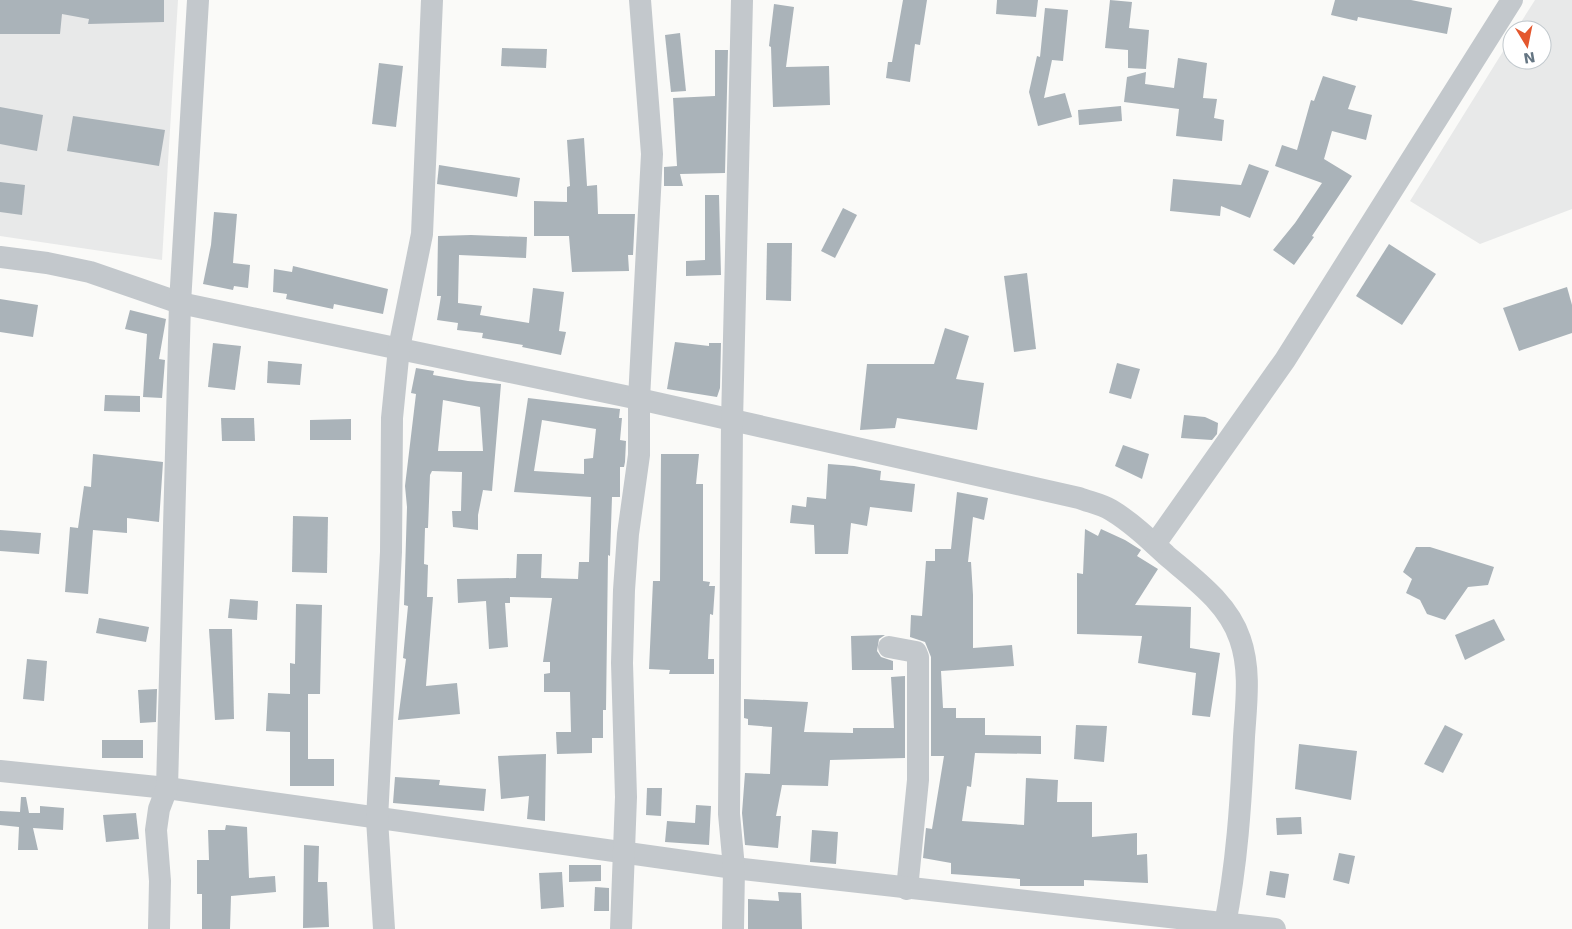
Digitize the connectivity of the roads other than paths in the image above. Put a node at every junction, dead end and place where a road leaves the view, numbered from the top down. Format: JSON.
{"nodes":[{"id":1,"x":198,"y":0,"type":"edge"},
{"id":2,"x":432,"y":0,"type":"edge"},
{"id":3,"x":640,"y":0,"type":"edge"},
{"id":4,"x":742,"y":0,"type":"edge"},
{"id":5,"x":1512,"y":0,"type":"edge"},
{"id":6,"x":0,"y":257,"type":"edge"},
{"id":7,"x":180,"y":303,"type":"junction"},
{"id":8,"x":399,"y":348,"type":"junction"},
{"id":9,"x":639,"y":399,"type":"junction"},
{"id":10,"x":732,"y":422,"type":"junction"},
{"id":11,"x":1155,"y":544,"type":"junction"},
{"id":12,"x":889,"y":647,"type":"dead end"},
{"id":13,"x":0,"y":771,"type":"edge"},
{"id":14,"x":167,"y":788,"type":"junction"},
{"id":15,"x":377,"y":819,"type":"junction"},
{"id":16,"x":625,"y":852,"type":"junction"},
{"id":17,"x":734,"y":868,"type":"junction"},
{"id":18,"x":907,"y":889,"type":"junction"},
{"id":19,"x":1225,"y":926,"type":"edge"},
{"id":20,"x":159,"y":929,"type":"edge"},
{"id":21,"x":384,"y":929,"type":"edge"},
{"id":22,"x":621,"y":929,"type":"edge"},
{"id":23,"x":733,"y":929,"type":"edge"},
{"id":24,"x":1275,"y":929,"type":"edge"}],
"edges":[{"from":1,"to":7,"type":"street"},
{"from":2,"to":8,"type":"street"},
{"from":3,"to":9,"type":"street"},
{"from":4,"to":10,"type":"street"},
{"from":5,"to":11,"type":"street"},
{"from":6,"to":7,"type":"street"},
{"from":7,"to":8,"type":"street"},
{"from":7,"to":14,"type":"street"},
{"from":8,"to":9,"type":"street"},
{"from":8,"to":15,"type":"street"},
{"from":9,"to":10,"type":"street"},
{"from":9,"to":16,"type":"street"},
{"from":10,"to":11,"type":"street"},
{"from":10,"to":17,"type":"street"},
{"from":11,"to":19,"type":"street"},
{"from":12,"to":18,"type":"street"},
{"from":13,"to":14,"type":"street"},
{"from":14,"to":15,"type":"street"},
{"from":14,"to":20,"type":"street"},
{"from":15,"to":16,"type":"street"},
{"from":15,"to":21,"type":"street"},
{"from":16,"to":17,"type":"street"},
{"from":16,"to":22,"type":"street"},
{"from":17,"to":18,"type":"street"},
{"from":17,"to":23,"type":"street"},
{"from":18,"to":19,"type":"street"},
{"from":19,"to":24,"type":"street"}]}
